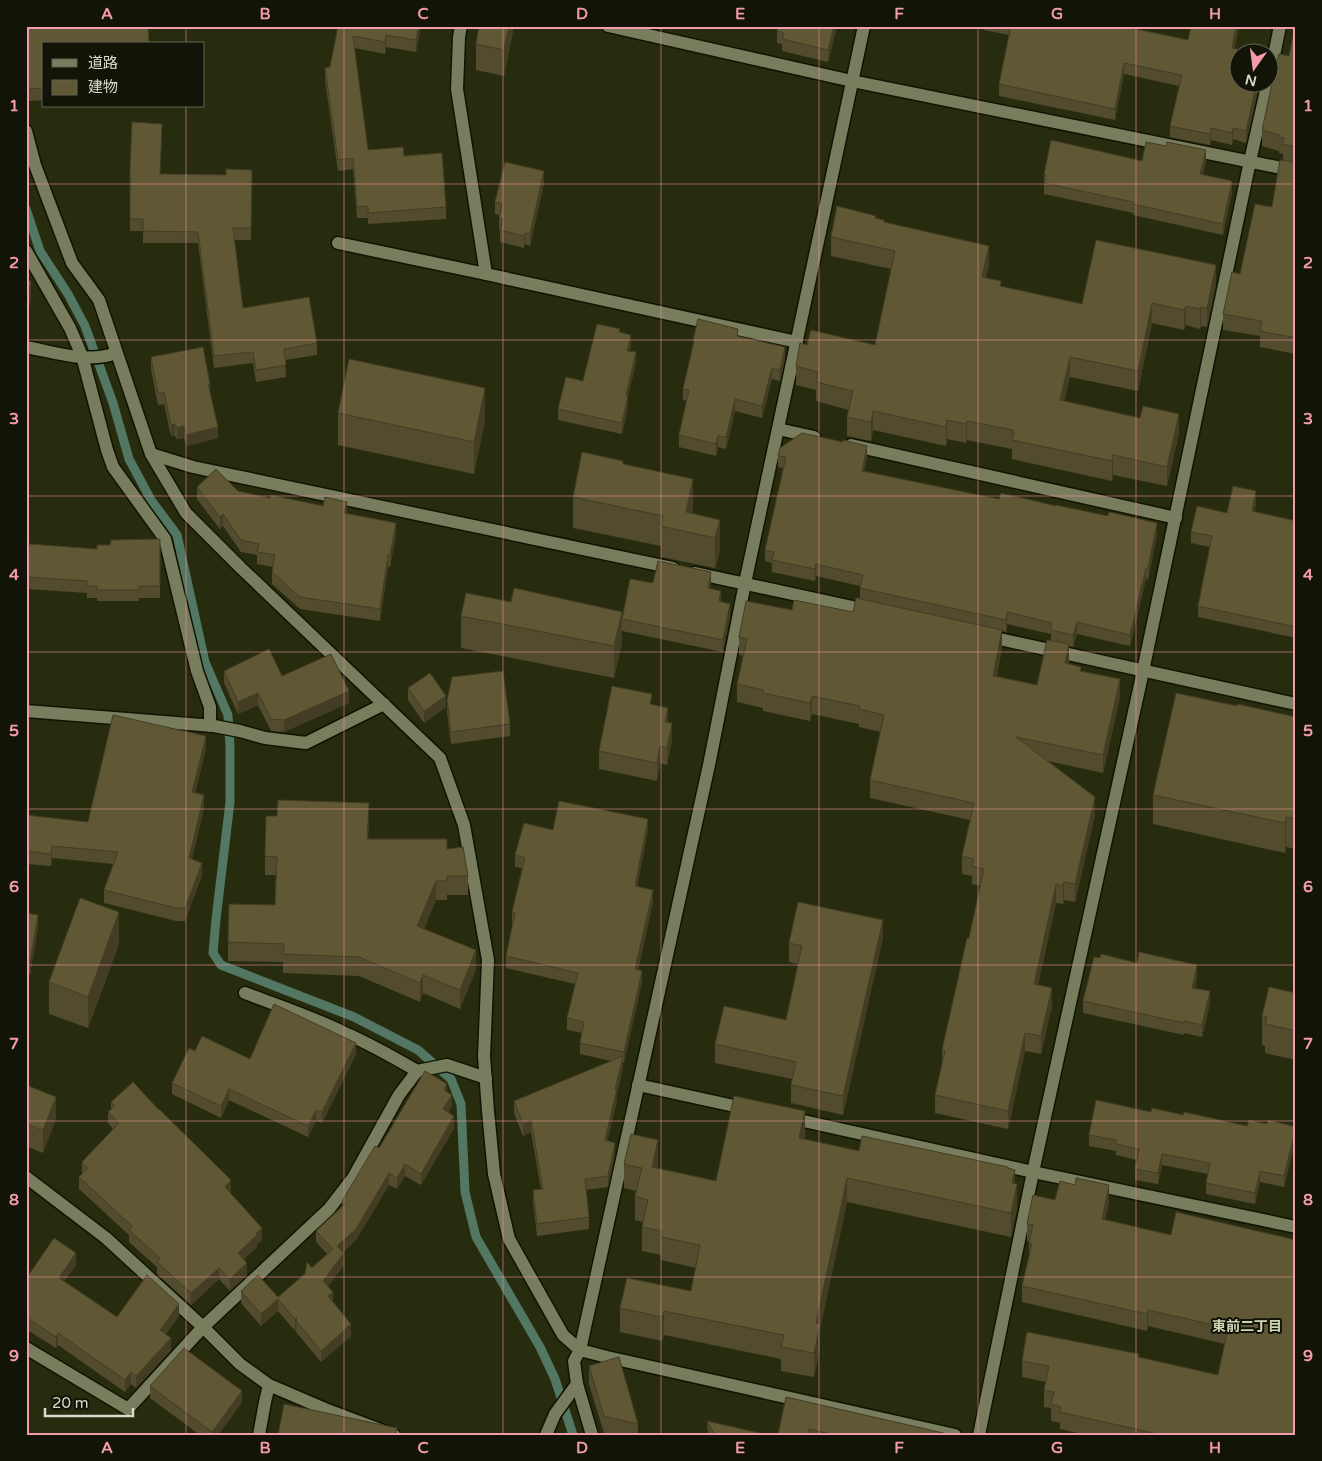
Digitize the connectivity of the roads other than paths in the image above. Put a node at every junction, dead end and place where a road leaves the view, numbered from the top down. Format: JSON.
{"nodes":[{"id":1,"x":461,"y":26,"type":"edge"},
{"id":2,"x":608,"y":26,"type":"edge"},
{"id":3,"x":864,"y":26,"type":"edge"},
{"id":4,"x":1280,"y":26,"type":"edge"},
{"id":5,"x":1277,"y":42,"type":"edge"},
{"id":6,"x":852,"y":81,"type":"junction"},
{"id":7,"x":1266,"y":92,"type":"edge"},
{"id":8,"x":26,"y":131,"type":"edge"},
{"id":9,"x":1250,"y":161,"type":"junction"},
{"id":10,"x":1296,"y":172,"type":"edge"},
{"id":11,"x":338,"y":243,"type":"dead end"},
{"id":12,"x":26,"y":251,"type":"edge"},
{"id":13,"x":486,"y":274,"type":"junction"},
{"id":14,"x":797,"y":342,"type":"junction"},
{"id":15,"x":26,"y":347,"type":"edge"},
{"id":16,"x":111,"y":355,"type":"junction"},
{"id":17,"x":85,"y":357,"type":"junction"},
{"id":18,"x":778,"y":429,"type":"junction"},
{"id":19,"x":151,"y":454,"type":"junction"},
{"id":20,"x":1176,"y":518,"type":"junction"},
{"id":21,"x":745,"y":583,"type":"junction"},
{"id":22,"x":881,"y":613,"type":"edge"},
{"id":23,"x":978,"y":635,"type":"edge"},
{"id":24,"x":1143,"y":671,"type":"junction"},
{"id":25,"x":384,"y":704,"type":"junction"},
{"id":26,"x":1296,"y":704,"type":"edge"},
{"id":27,"x":26,"y":711,"type":"edge"},
{"id":28,"x":212,"y":726,"type":"junction"},
{"id":29,"x":245,"y":993,"type":"dead end"},
{"id":30,"x":421,"y":1070,"type":"junction"},
{"id":31,"x":486,"y":1078,"type":"junction"},
{"id":32,"x":638,"y":1085,"type":"junction"},
{"id":33,"x":763,"y":1112,"type":"edge"},
{"id":34,"x":782,"y":1117,"type":"edge"},
{"id":35,"x":1033,"y":1172,"type":"junction"},
{"id":36,"x":26,"y":1177,"type":"edge"},
{"id":37,"x":1296,"y":1227,"type":"edge"},
{"id":38,"x":203,"y":1327,"type":"junction"},
{"id":39,"x":26,"y":1348,"type":"edge"},
{"id":40,"x":580,"y":1350,"type":"junction"},
{"id":41,"x":269,"y":1386,"type":"junction"},
{"id":42,"x":575,"y":1387,"type":"junction"},
{"id":43,"x":259,"y":1435,"type":"edge"},
{"id":44,"x":394,"y":1435,"type":"edge"},
{"id":45,"x":546,"y":1435,"type":"edge"},
{"id":46,"x":592,"y":1435,"type":"edge"},
{"id":47,"x":955,"y":1435,"type":"edge"},
{"id":48,"x":979,"y":1435,"type":"edge"}],
"edges":[{"from":1,"to":13,"type":"street"},
{"from":2,"to":6,"type":"street"},
{"from":3,"to":6,"type":"street"},
{"from":4,"to":5,"type":"street"},
{"from":6,"to":9,"type":"street"},
{"from":6,"to":14,"type":"street"},
{"from":7,"to":9,"type":"street"},
{"from":8,"to":16,"type":"street"},
{"from":9,"to":10,"type":"street"},
{"from":9,"to":20,"type":"street"},
{"from":11,"to":13,"type":"street"},
{"from":12,"to":17,"type":"street"},
{"from":13,"to":14,"type":"street"},
{"from":14,"to":18,"type":"street"},
{"from":15,"to":17,"type":"street"},
{"from":16,"to":17,"type":"street"},
{"from":16,"to":19,"type":"street"},
{"from":17,"to":28,"type":"street"},
{"from":18,"to":20,"type":"street"},
{"from":18,"to":21,"type":"street"},
{"from":19,"to":21,"type":"street"},
{"from":19,"to":25,"type":"street"},
{"from":20,"to":24,"type":"street"},
{"from":21,"to":22,"type":"street"},
{"from":21,"to":32,"type":"street"},
{"from":23,"to":24,"type":"street"},
{"from":24,"to":26,"type":"street"},
{"from":24,"to":35,"type":"street"},
{"from":25,"to":28,"type":"street"},
{"from":25,"to":31,"type":"street"},
{"from":27,"to":28,"type":"street"},
{"from":29,"to":30,"type":"street"},
{"from":30,"to":31,"type":"street"},
{"from":30,"to":38,"type":"street"},
{"from":31,"to":40,"type":"street"},
{"from":32,"to":33,"type":"street"},
{"from":32,"to":40,"type":"street"},
{"from":34,"to":35,"type":"street"},
{"from":35,"to":37,"type":"street"},
{"from":35,"to":48,"type":"street"},
{"from":36,"to":38,"type":"street"},
{"from":38,"to":39,"type":"street"},
{"from":38,"to":41,"type":"street"},
{"from":40,"to":42,"type":"street"},
{"from":40,"to":47,"type":"street"},
{"from":41,"to":43,"type":"street"},
{"from":41,"to":44,"type":"street"},
{"from":42,"to":45,"type":"street"},
{"from":42,"to":46,"type":"street"}]}
